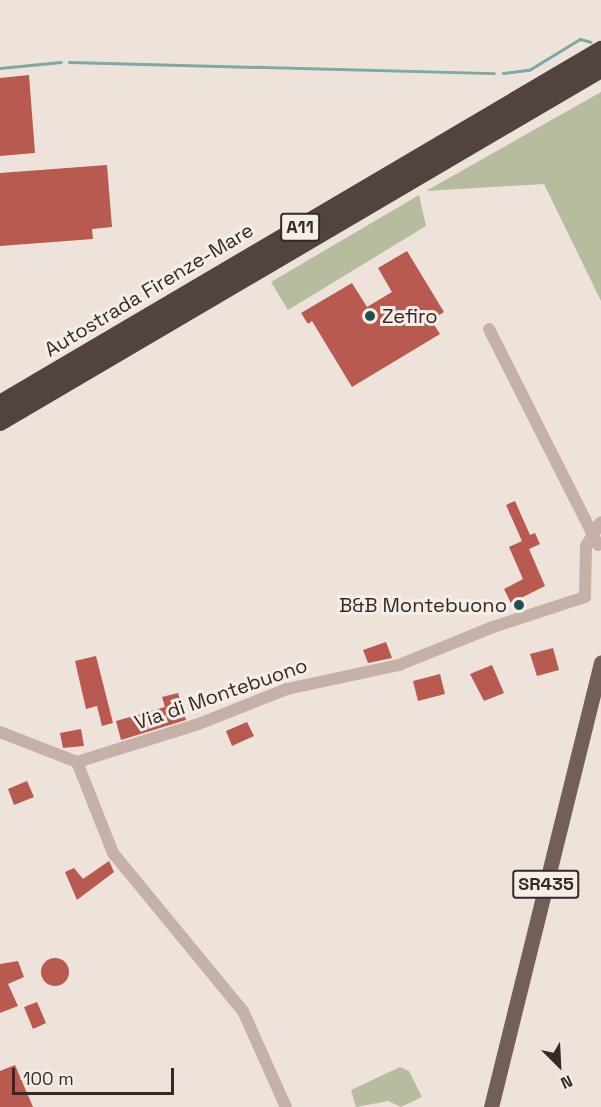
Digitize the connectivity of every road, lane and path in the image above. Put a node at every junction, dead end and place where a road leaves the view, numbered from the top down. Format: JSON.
{"nodes":[{"id":1,"x":601,"y":50,"type":"edge"},
{"id":2,"x":601,"y":69,"type":"edge"},
{"id":3,"x":489,"y":329,"type":"dead end"},
{"id":4,"x":0,"y":404,"type":"edge"},
{"id":5,"x":0,"y":422,"type":"edge"},
{"id":6,"x":601,"y":522,"type":"edge"},
{"id":7,"x":597,"y":531,"type":"edge"},
{"id":8,"x":600,"y":545,"type":"edge"},
{"id":9,"x":585,"y":555,"type":"junction"},
{"id":10,"x":601,"y":662,"type":"edge"},
{"id":11,"x":0,"y":732,"type":"edge"},
{"id":12,"x":77,"y":762,"type":"junction"},
{"id":13,"x":286,"y":1107,"type":"edge"},
{"id":14,"x":491,"y":1107,"type":"edge"}],
"edges":[{"from":1,"to":4,"type":"highway","name":"Autostrada Firenze-Mare","number":"A11"},
{"from":2,"to":5,"type":"highway","name":"Autostrada Firenze-Mare","number":"A11"},
{"from":3,"to":7,"type":"street"},
{"from":6,"to":7,"type":"street"},
{"from":7,"to":8,"type":"street"},
{"from":7,"to":9,"type":"street","name":"Via di Montebuono"},
{"from":8,"to":9,"type":"street"},
{"from":9,"to":12,"type":"street","name":"Via di Montebuono"},
{"from":10,"to":14,"type":"main road","number":"SR435"},
{"from":11,"to":12,"type":"street"},
{"from":12,"to":13,"type":"street"}]}
